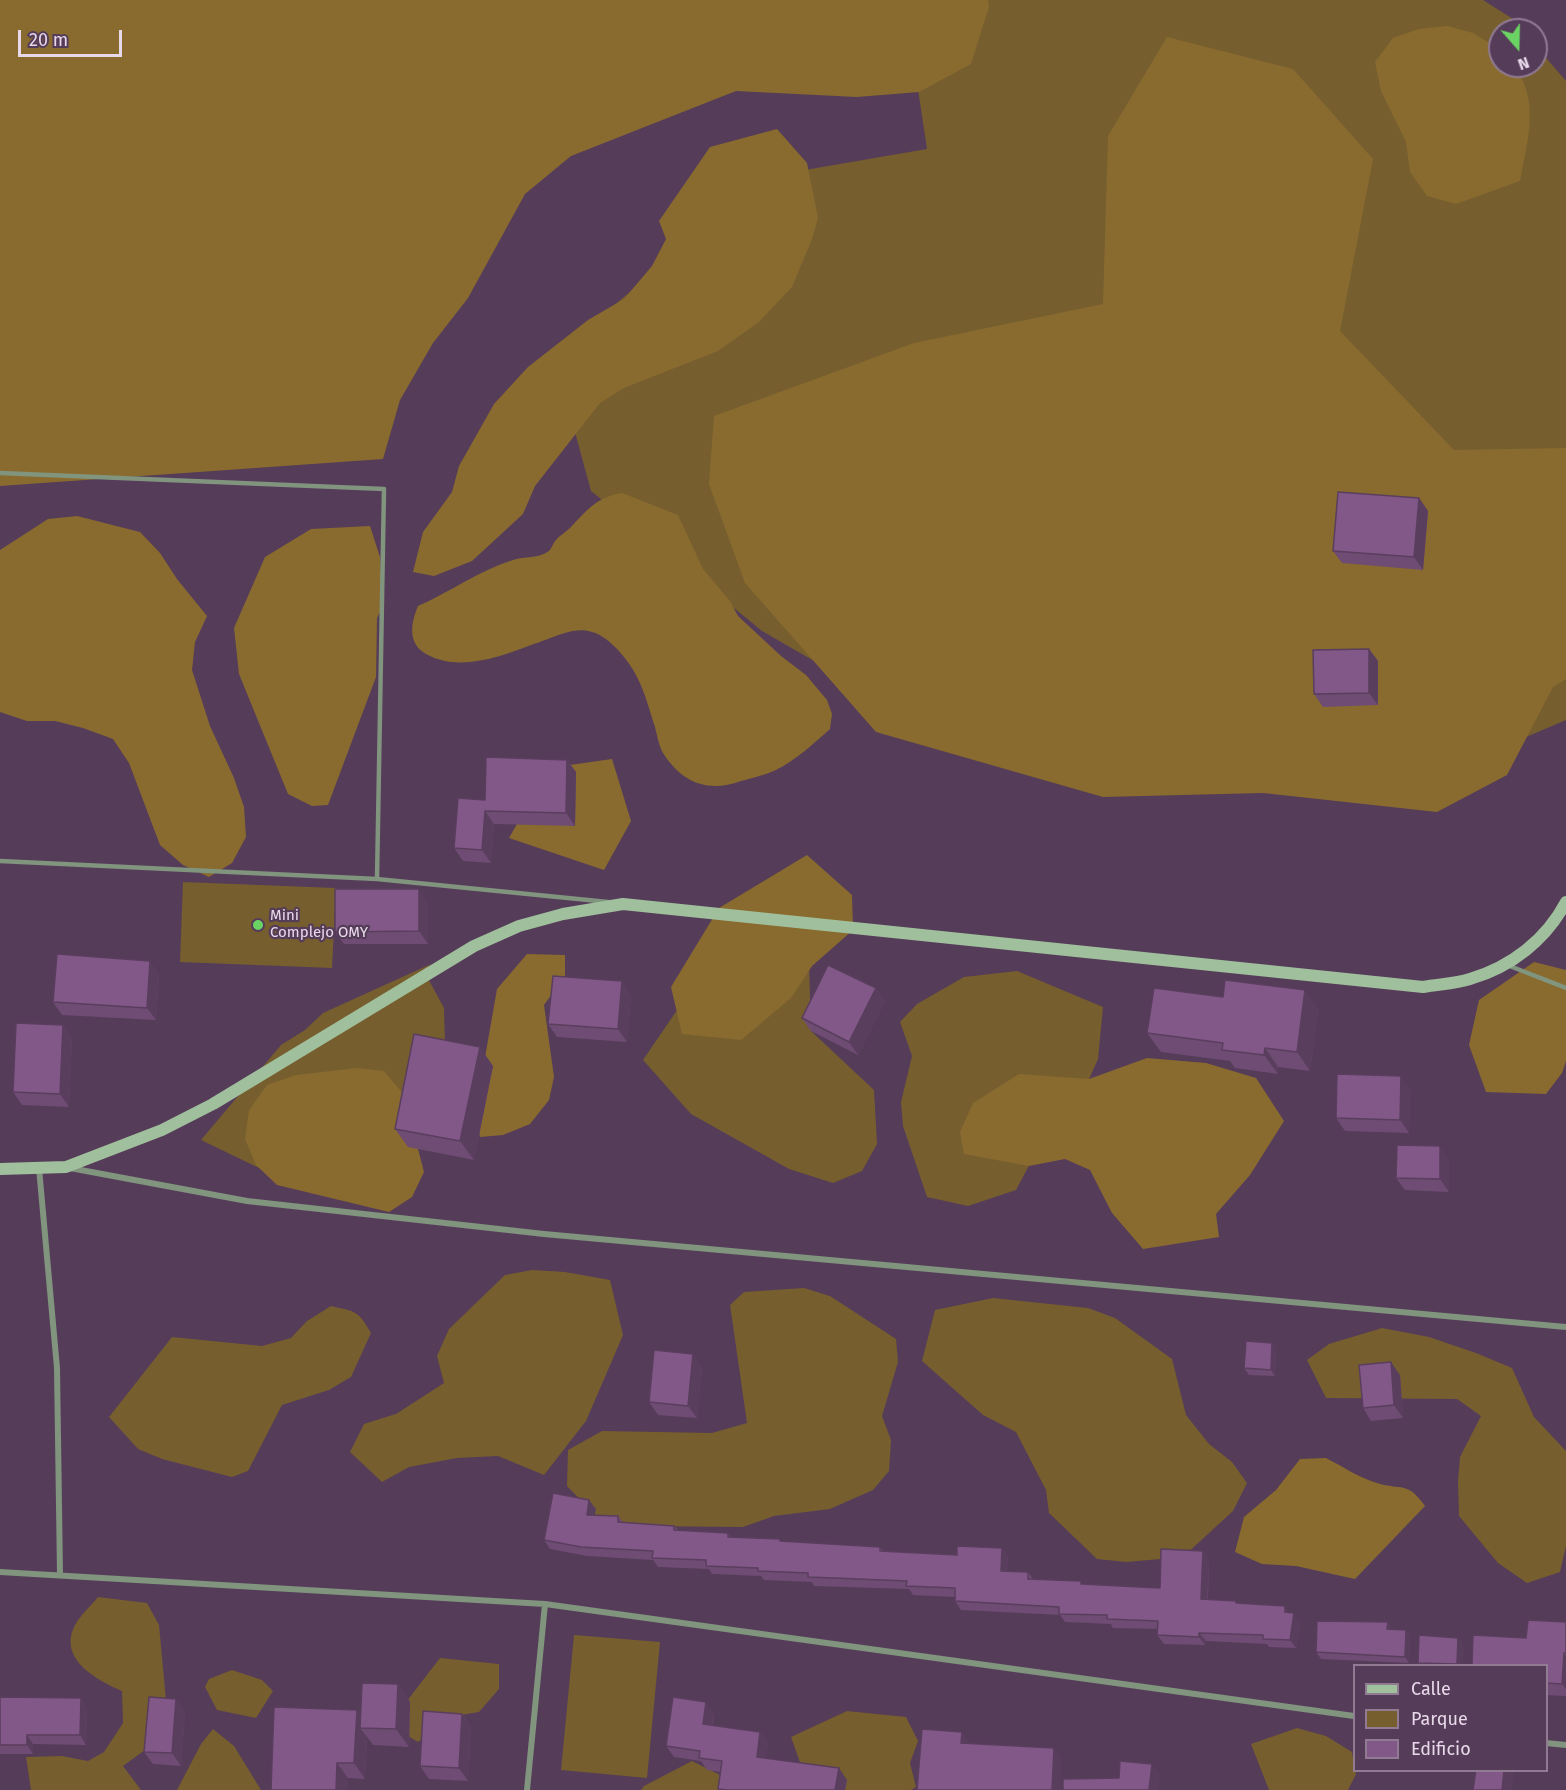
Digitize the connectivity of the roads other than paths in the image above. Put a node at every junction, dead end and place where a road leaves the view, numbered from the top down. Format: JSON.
{"nodes":[{"id":1,"x":0,"y":473,"type":"edge"},
{"id":2,"x":0,"y":861,"type":"edge"},
{"id":3,"x":377,"y":879,"type":"junction"},
{"id":4,"x":1566,"y":902,"type":"edge"},
{"id":5,"x":623,"y":904,"type":"junction"},
{"id":6,"x":1507,"y":965,"type":"junction"},
{"id":7,"x":1566,"y":988,"type":"edge"},
{"id":8,"x":66,"y":1167,"type":"junction"},
{"id":9,"x":39,"y":1168,"type":"junction"},
{"id":10,"x":0,"y":1169,"type":"edge"},
{"id":11,"x":1566,"y":1327,"type":"edge"},
{"id":12,"x":0,"y":1572,"type":"edge"},
{"id":13,"x":60,"y":1575,"type":"junction"},
{"id":14,"x":546,"y":1604,"type":"junction"},
{"id":15,"x":1353,"y":1716,"type":"edge"},
{"id":16,"x":1548,"y":1743,"type":"edge"},
{"id":17,"x":1566,"y":1745,"type":"edge"},
{"id":18,"x":527,"y":1790,"type":"edge"}],
"edges":[{"from":1,"to":3,"type":"lane"},
{"from":2,"to":3,"type":"lane"},
{"from":3,"to":5,"type":"lane"},
{"from":4,"to":6,"type":"main road"},
{"from":5,"to":6,"type":"main road"},
{"from":5,"to":8,"type":"main road"},
{"from":6,"to":7,"type":"lane"},
{"from":8,"to":9,"type":"main road"},
{"from":8,"to":11,"type":"street"},
{"from":9,"to":10,"type":"main road"},
{"from":9,"to":13,"type":"street"},
{"from":12,"to":13,"type":"street"},
{"from":13,"to":14,"type":"street"},
{"from":14,"to":15,"type":"street"},
{"from":14,"to":18,"type":"street"},
{"from":16,"to":17,"type":"street"}]}
